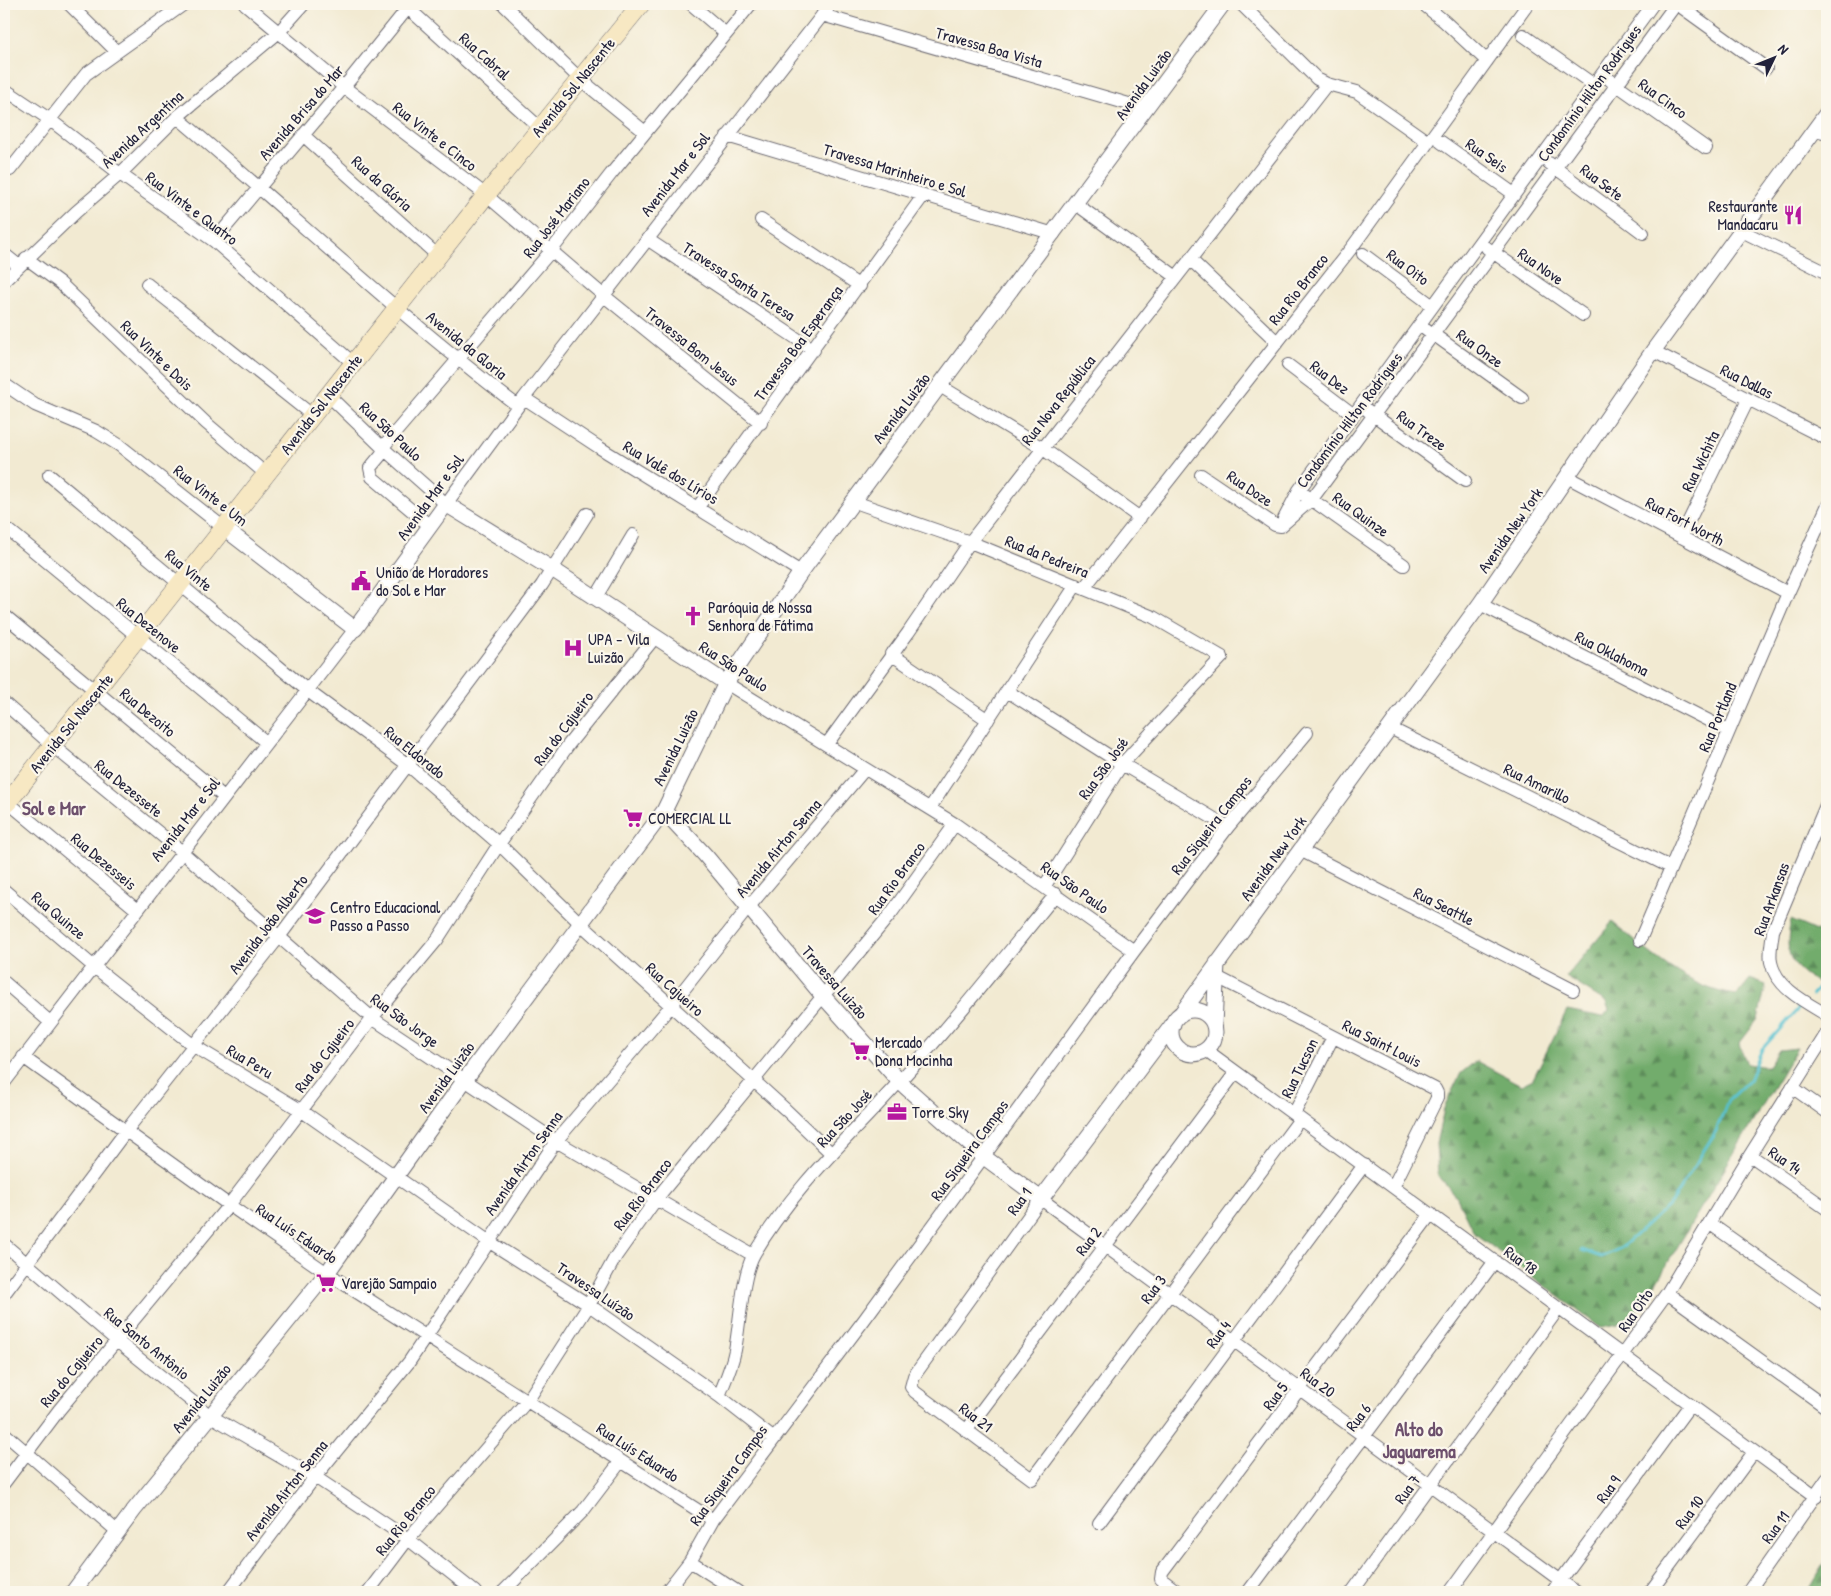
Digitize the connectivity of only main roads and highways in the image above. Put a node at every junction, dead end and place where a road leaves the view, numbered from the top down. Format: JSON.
{"nodes":[{"id":1,"x":641,"y":4,"type":"edge"},
{"id":2,"x":5,"y":803,"type":"edge"}],
"edges":[{"from":1,"to":2,"type":"main road","name":"Avenida Sol Nascente"}]}
